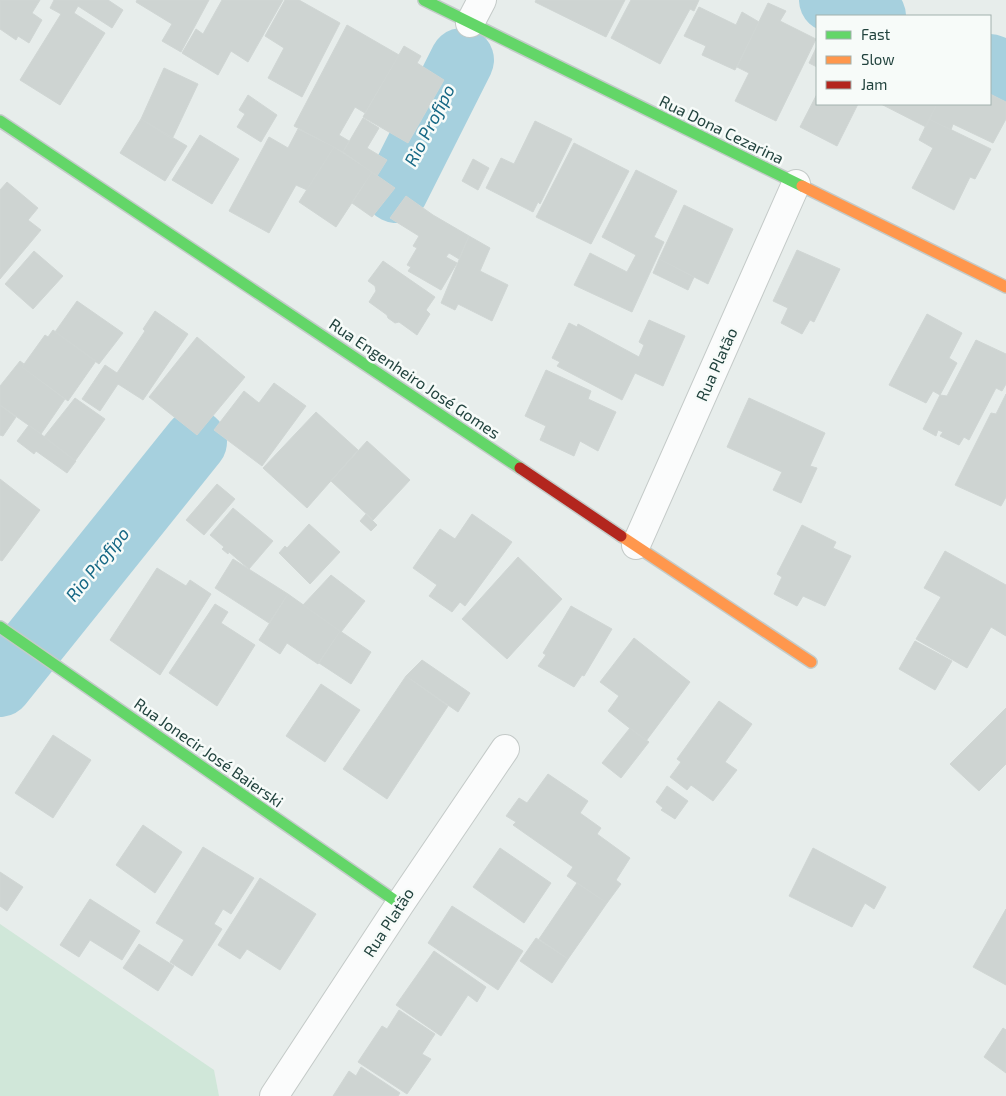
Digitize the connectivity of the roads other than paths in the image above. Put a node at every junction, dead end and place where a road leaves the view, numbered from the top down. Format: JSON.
{"nodes":[{"id":1,"x":424,"y":0,"type":"edge"},
{"id":2,"x":476,"y":12,"type":"edge"},
{"id":3,"x":0,"y":121,"type":"edge"},
{"id":4,"x":796,"y":184,"type":"junction"},
{"id":5,"x":1006,"y":287,"type":"edge"},
{"id":6,"x":636,"y":545,"type":"junction"},
{"id":7,"x":0,"y":627,"type":"edge"},
{"id":8,"x":811,"y":662,"type":"dead end"},
{"id":9,"x":505,"y":749,"type":"dead end"},
{"id":10,"x":400,"y":904,"type":"junction"},
{"id":11,"x":274,"y":1096,"type":"edge"}],
"edges":[{"from":1,"to":2,"type":"street","name":"Rua Dona Cezarina"},
{"from":2,"to":4,"type":"street","name":"Rua Dona Cezarina"},
{"from":3,"to":6,"type":"street","name":"Rua Engenheiro José Gomes"},
{"from":4,"to":5,"type":"street","name":"Rua Dona Cezarina"},
{"from":4,"to":6,"type":"street","name":"Rua Platão"},
{"from":6,"to":8,"type":"street","name":"Rua Engenheiro José Gomes"},
{"from":7,"to":10,"type":"street","name":"Rua Jonecir José Baierski"},
{"from":9,"to":10,"type":"street","name":"Rua Platão"},
{"from":10,"to":11,"type":"street","name":"Rua Platão"}]}
